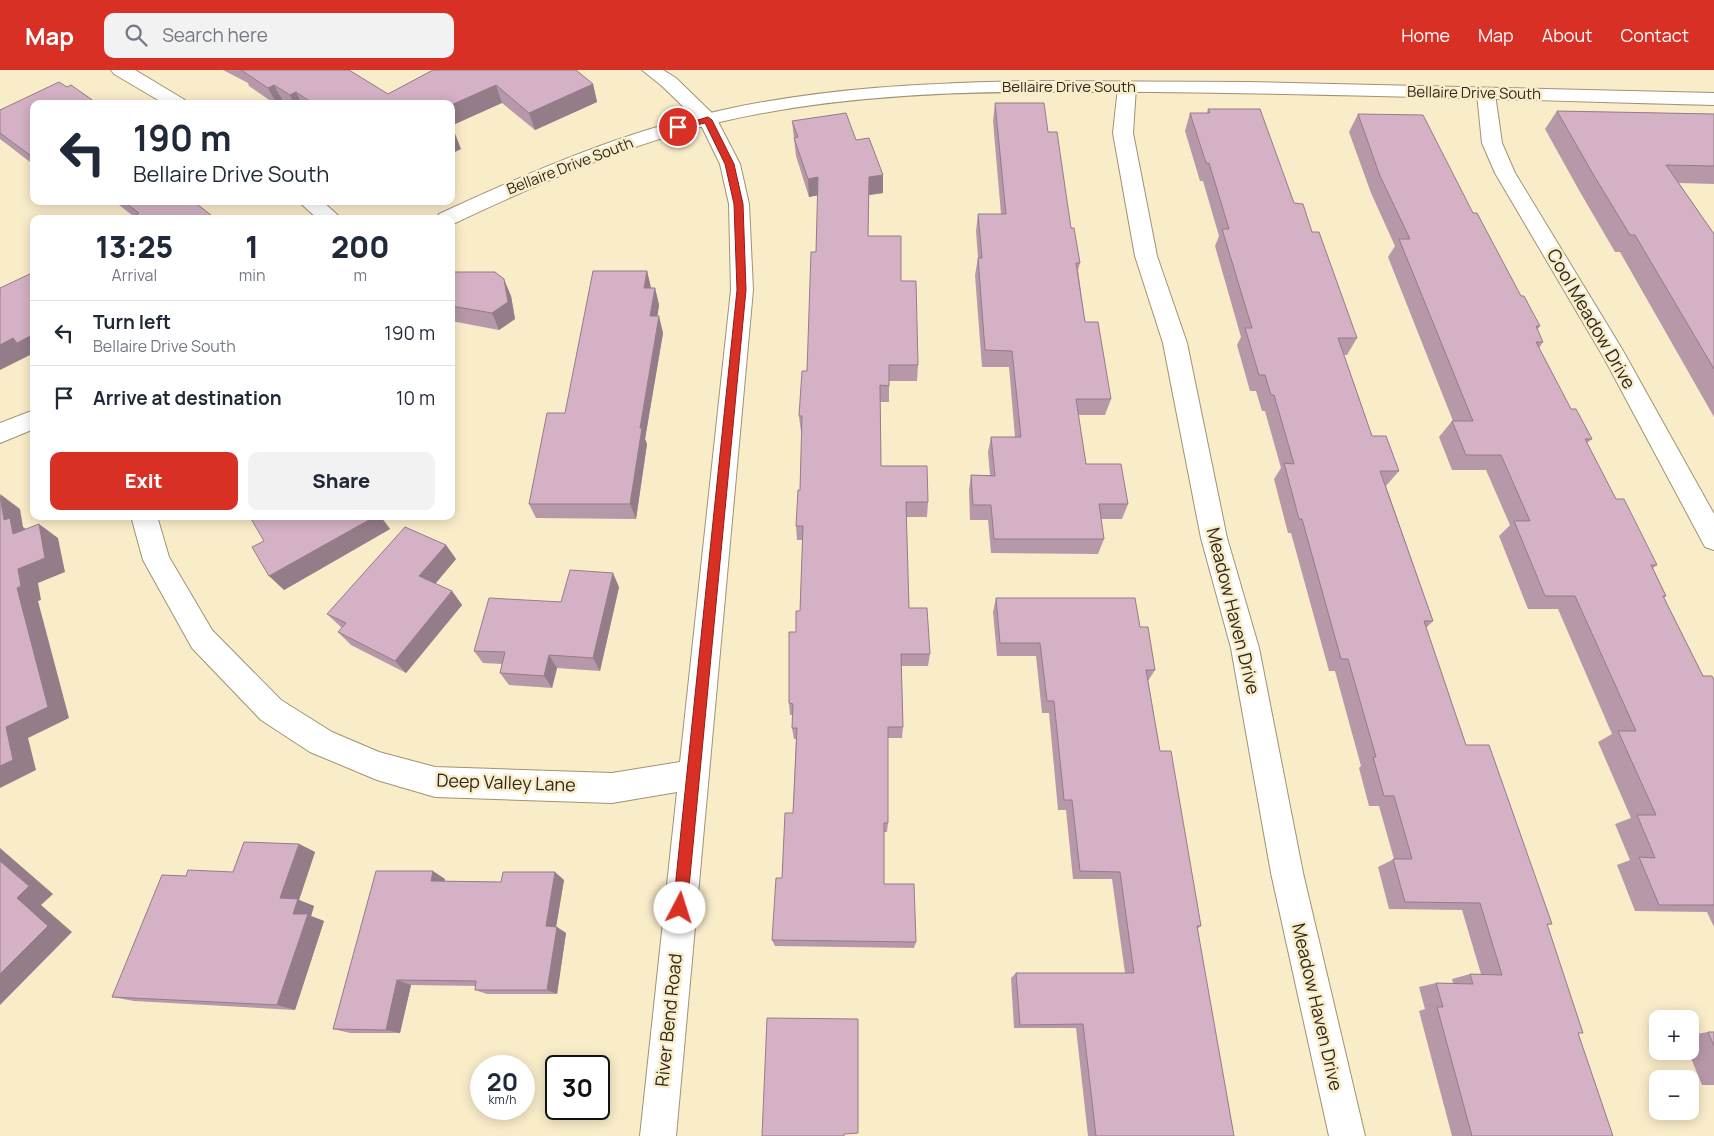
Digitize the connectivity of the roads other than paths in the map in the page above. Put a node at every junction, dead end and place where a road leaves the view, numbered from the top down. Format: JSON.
{"nodes":[{"id":1,"x":120,"y":70,"type":"edge"},
{"id":2,"x":651,"y":70,"type":"edge"},
{"id":3,"x":1127,"y":87,"type":"junction"},
{"id":4,"x":1486,"y":94,"type":"junction"},
{"id":5,"x":1714,"y":99,"type":"edge"},
{"id":6,"x":172,"y":100,"type":"edge"},
{"id":7,"x":708,"y":120,"type":"junction"},
{"id":8,"x":313,"y":205,"type":"edge"},
{"id":9,"x":327,"y":215,"type":"edge"},
{"id":10,"x":455,"y":215,"type":"edge"},
{"id":11,"x":30,"y":421,"type":"edge"},
{"id":12,"x":0,"y":433,"type":"edge"},
{"id":13,"x":145,"y":520,"type":"edge"},
{"id":14,"x":1714,"y":539,"type":"edge"},
{"id":15,"x":693,"y":775,"type":"junction"},
{"id":16,"x":658,"y":1136,"type":"edge"},
{"id":17,"x":1347,"y":1136,"type":"edge"}],
"edges":[{"from":1,"to":6,"type":"street"},
{"from":2,"to":7,"type":"street","name":"River Bend Road"},
{"from":3,"to":4,"type":"street","name":"Bellaire Drive South"},
{"from":3,"to":7,"type":"street","name":"Bellaire Drive South"},
{"from":3,"to":17,"type":"street","name":"Meadow Haven Drive"},
{"from":4,"to":5,"type":"street","name":"Bellaire Drive South"},
{"from":4,"to":14,"type":"street","name":"Cool Meadow Drive"},
{"from":7,"to":10,"type":"street","name":"Bellaire Drive South"},
{"from":7,"to":15,"type":"street","name":"River Bend Road"},
{"from":8,"to":9,"type":"street"},
{"from":11,"to":12,"type":"street"},
{"from":13,"to":15,"type":"street","name":"Deep Valley Lane"},
{"from":15,"to":16,"type":"street","name":"River Bend Road"}]}
